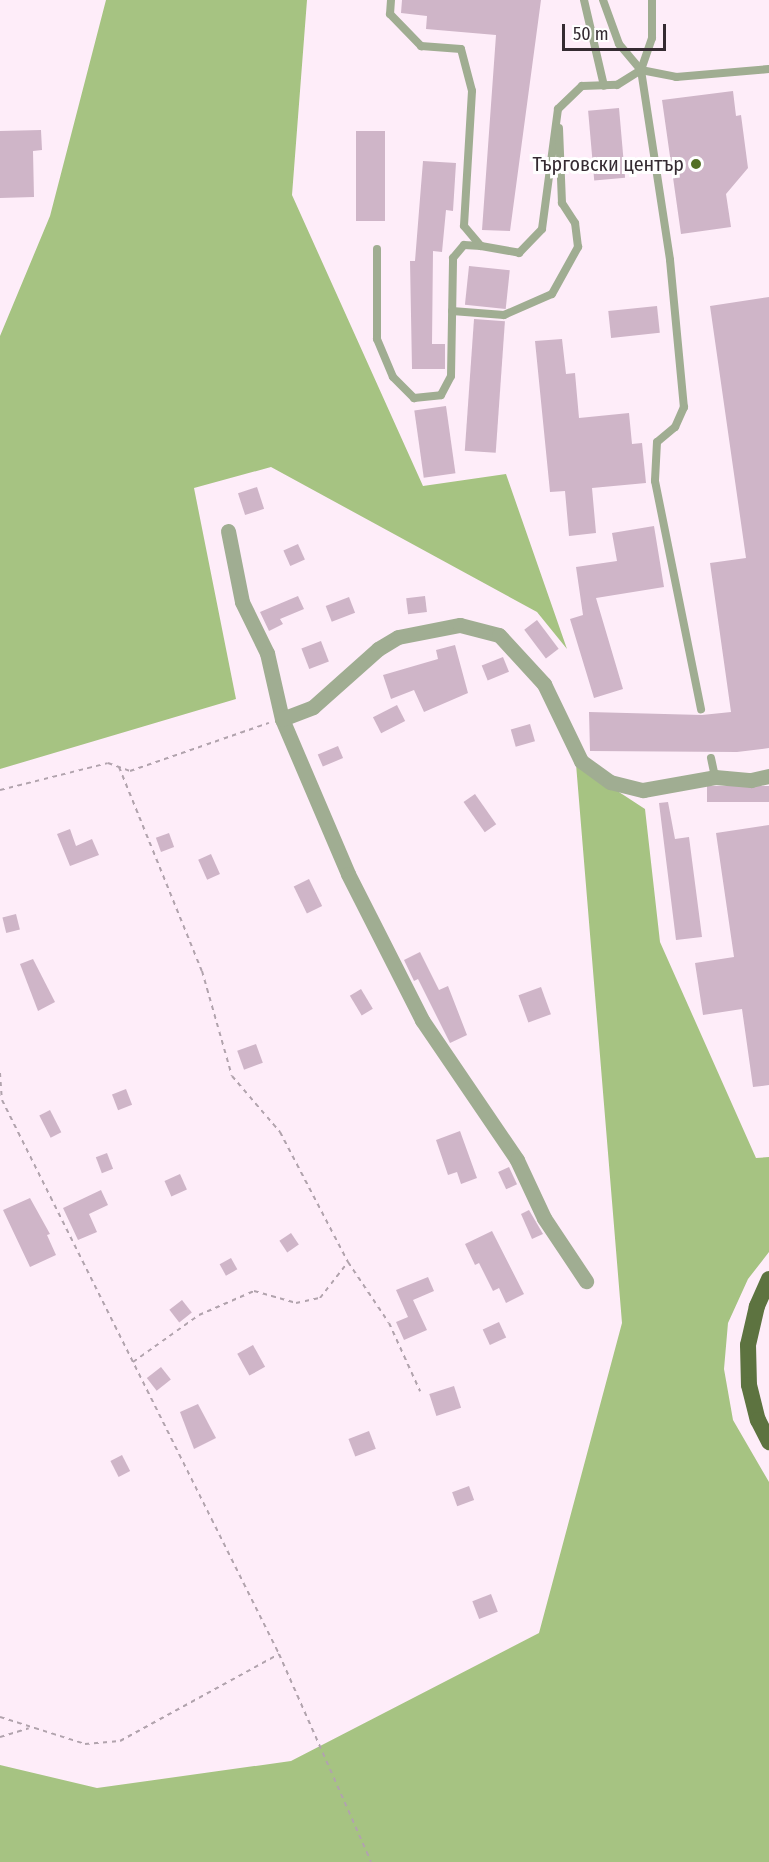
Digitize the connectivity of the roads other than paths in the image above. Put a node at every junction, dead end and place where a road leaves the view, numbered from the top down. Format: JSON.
{"nodes":[{"id":1,"x":391,"y":0,"type":"edge"},
{"id":2,"x":584,"y":0,"type":"edge"},
{"id":3,"x":603,"y":0,"type":"edge"},
{"id":4,"x":655,"y":1,"type":"edge"},
{"id":5,"x":769,"y":69,"type":"edge"},
{"id":6,"x":641,"y":70,"type":"junction"},
{"id":7,"x":604,"y":86,"type":"junction"},
{"id":8,"x":558,"y":109,"type":"junction"},
{"id":9,"x":481,"y":246,"type":"junction"},
{"id":10,"x":377,"y":249,"type":"dead end"},
{"id":11,"x":452,"y":311,"type":"junction"},
{"id":12,"x":228,"y":531,"type":"dead end"},
{"id":13,"x":701,"y":709,"type":"dead end"},
{"id":14,"x":282,"y":719,"type":"junction"},
{"id":15,"x":711,"y":758,"type":"dead end"},
{"id":16,"x":769,"y":776,"type":"edge"},
{"id":17,"x":715,"y":777,"type":"junction"},
{"id":18,"x":769,"y":1279,"type":"edge"},
{"id":19,"x":586,"y":1281,"type":"dead end"},
{"id":20,"x":769,"y":1443,"type":"edge"}],
"edges":[{"from":1,"to":9,"type":"lane"},
{"from":2,"to":7,"type":"lane"},
{"from":3,"to":6,"type":"lane"},
{"from":4,"to":6,"type":"lane"},
{"from":5,"to":6,"type":"lane"},
{"from":6,"to":7,"type":"lane"},
{"from":6,"to":13,"type":"lane"},
{"from":7,"to":8,"type":"lane"},
{"from":8,"to":9,"type":"lane"},
{"from":8,"to":11,"type":"lane"},
{"from":9,"to":11,"type":"lane"},
{"from":10,"to":11,"type":"lane"},
{"from":12,"to":14,"type":"street"},
{"from":14,"to":17,"type":"street"},
{"from":14,"to":19,"type":"street"},
{"from":15,"to":17,"type":"lane"},
{"from":16,"to":17,"type":"street"},
{"from":18,"to":20,"type":"main road"}]}
